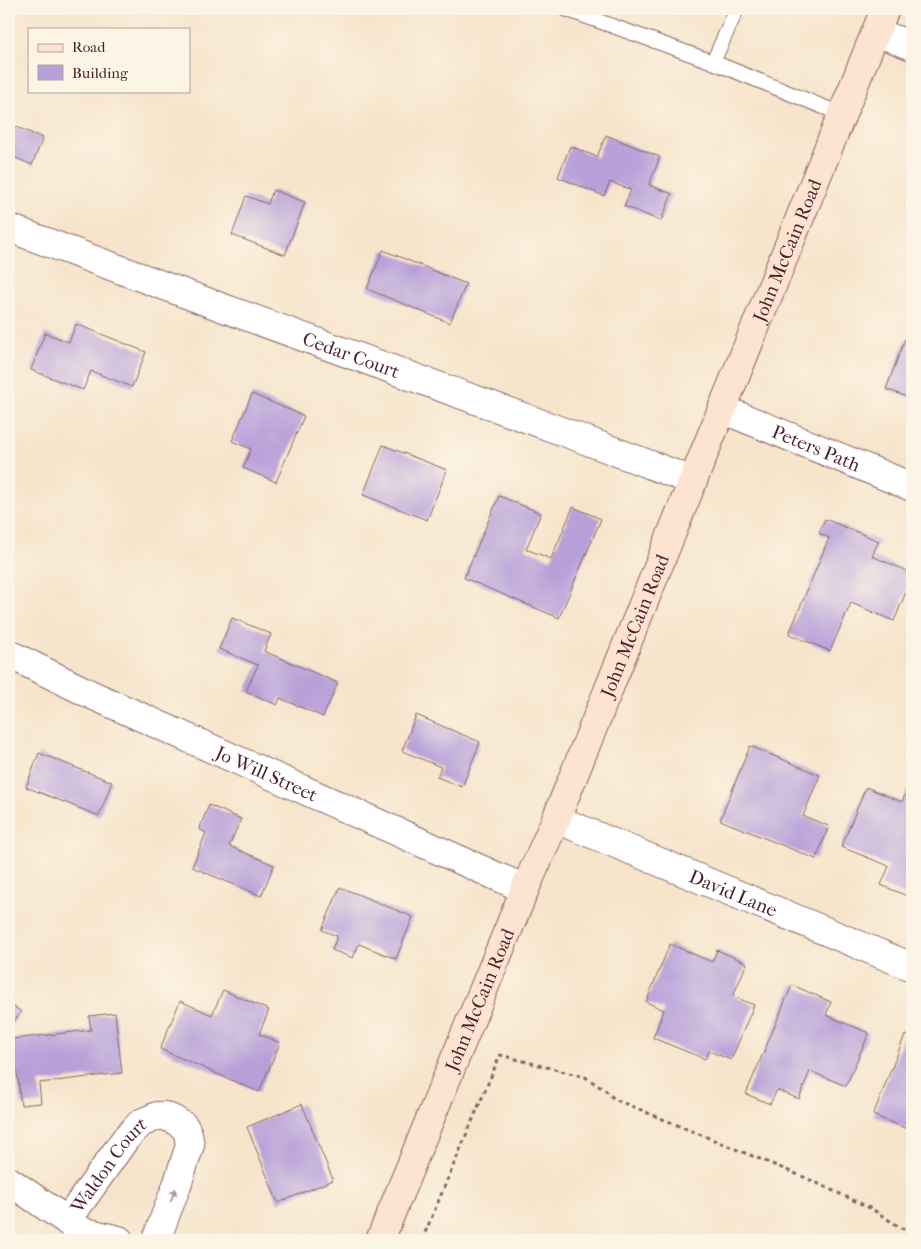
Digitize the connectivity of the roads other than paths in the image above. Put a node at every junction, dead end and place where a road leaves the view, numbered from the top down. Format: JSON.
{"nodes":[{"id":1,"x":565,"y":9,"type":"edge"},
{"id":2,"x":737,"y":9,"type":"edge"},
{"id":3,"x":881,"y":20,"type":"edge"},
{"id":4,"x":912,"y":46,"type":"edge"},
{"id":5,"x":713,"y":62,"type":"junction"},
{"id":6,"x":842,"y":115,"type":"junction"},
{"id":7,"x":9,"y":228,"type":"edge"},
{"id":8,"x":722,"y":409,"type":"junction"},
{"id":9,"x":693,"y":481,"type":"junction"},
{"id":10,"x":912,"y":487,"type":"edge"},
{"id":11,"x":9,"y":654,"type":"edge"},
{"id":12,"x":556,"y":819,"type":"junction"},
{"id":13,"x":524,"y":889,"type":"junction"},
{"id":14,"x":912,"y":967,"type":"edge"},
{"id":15,"x":9,"y":1181,"type":"edge"},
{"id":16,"x":78,"y":1231,"type":"edge"},
{"id":17,"x":119,"y":1240,"type":"edge"},
{"id":18,"x":156,"y":1240,"type":"edge"},
{"id":19,"x":380,"y":1240,"type":"edge"}],
"edges":[{"from":1,"to":5,"type":"lane"},
{"from":2,"to":5,"type":"lane"},
{"from":3,"to":4,"type":"street"},
{"from":3,"to":6,"type":"main road","name":"John McCain Road"},
{"from":5,"to":6,"type":"lane"},
{"from":6,"to":8,"type":"main road","name":"John McCain Road"},
{"from":7,"to":9,"type":"street","name":"Cedar Court"},
{"from":8,"to":9,"type":"main road","name":"John McCain Road"},
{"from":8,"to":10,"type":"street","name":"Peters Path"},
{"from":9,"to":12,"type":"main road","name":"John McCain Road"},
{"from":11,"to":13,"type":"street","name":"Jo Will Street"},
{"from":12,"to":13,"type":"main road","name":"John McCain Road"},
{"from":12,"to":14,"type":"street","name":"David Lane"},
{"from":13,"to":19,"type":"main road","name":"John McCain Road"},
{"from":15,"to":16,"type":"street","name":"Waldon Court"},
{"from":16,"to":17,"type":"street","name":"Waldon Court"},
{"from":18,"to":16,"type":"street","name":"Waldon Court","one_way":true}]}
